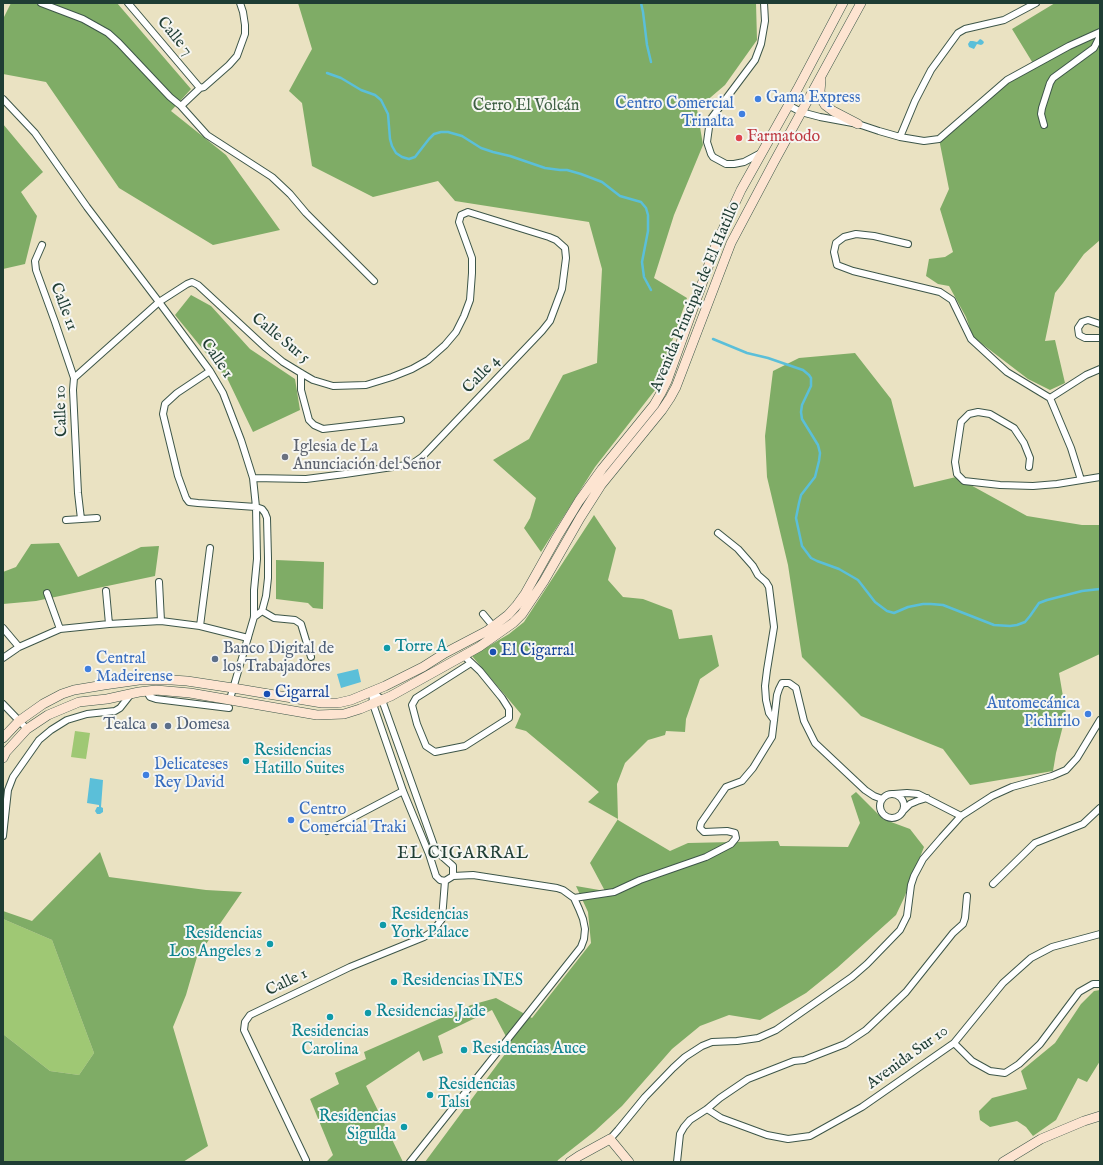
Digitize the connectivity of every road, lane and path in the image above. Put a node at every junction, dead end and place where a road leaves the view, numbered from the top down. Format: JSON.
{"nodes":[{"id":1,"x":42,"y":3,"type":"edge"},
{"id":2,"x":128,"y":3,"type":"edge"},
{"id":3,"x":240,"y":3,"type":"edge"},
{"id":4,"x":764,"y":3,"type":"edge"},
{"id":5,"x":843,"y":3,"type":"edge"},
{"id":6,"x":861,"y":3,"type":"edge"},
{"id":7,"x":1036,"y":3,"type":"edge"},
{"id":8,"x":1100,"y":32,"type":"edge"},
{"id":9,"x":1100,"y":36,"type":"edge"},
{"id":10,"x":821,"y":78,"type":"junction"},
{"id":11,"x":200,"y":88,"type":"junction"},
{"id":12,"x":3,"y":99,"type":"edge"},
{"id":13,"x":788,"y":105,"type":"junction"},
{"id":14,"x":181,"y":106,"type":"junction"},
{"id":15,"x":802,"y":112,"type":"junction"},
{"id":16,"x":858,"y":124,"type":"junction"},
{"id":17,"x":1044,"y":125,"type":"dead end"},
{"id":18,"x":900,"y":137,"type":"junction"},
{"id":19,"x":760,"y":154,"type":"junction"},
{"id":20,"x":461,"y":215,"type":"joint"},
{"id":21,"x":908,"y":244,"type":"dead end"},
{"id":22,"x":42,"y":245,"type":"dead end"},
{"id":23,"x":374,"y":281,"type":"dead end"},
{"id":24,"x":159,"y":302,"type":"junction"},
{"id":25,"x":1100,"y":324,"type":"edge"},
{"id":26,"x":1100,"y":338,"type":"edge"},
{"id":27,"x":1100,"y":369,"type":"edge"},
{"id":28,"x":210,"y":371,"type":"junction"},
{"id":29,"x":301,"y":373,"type":"junction"},
{"id":30,"x":74,"y":378,"type":"junction"},
{"id":31,"x":1050,"y":398,"type":"junction"},
{"id":32,"x":401,"y":420,"type":"dead end"},
{"id":33,"x":1029,"y":467,"type":"dead end"},
{"id":34,"x":1100,"y":477,"type":"edge"},
{"id":35,"x":253,"y":478,"type":"junction"},
{"id":36,"x":1081,"y":480,"type":"junction"},
{"id":37,"x":256,"y":507,"type":"junction"},
{"id":38,"x":97,"y":518,"type":"dead end"},
{"id":39,"x":81,"y":519,"type":"junction"},
{"id":40,"x":66,"y":520,"type":"dead end"},
{"id":41,"x":718,"y":533,"type":"dead end"},
{"id":42,"x":210,"y":548,"type":"dead end"},
{"id":43,"x":159,"y":582,"type":"dead end"},
{"id":44,"x":106,"y":591,"type":"dead end"},
{"id":45,"x":47,"y":592,"type":"dead end"},
{"id":46,"x":262,"y":611,"type":"junction"},
{"id":47,"x":483,"y":614,"type":"dead end"},
{"id":48,"x":254,"y":617,"type":"junction"},
{"id":49,"x":161,"y":621,"type":"junction"},
{"id":50,"x":109,"y":624,"type":"junction"},
{"id":51,"x":200,"y":626,"type":"junction"},
{"id":52,"x":493,"y":626,"type":"junction"},
{"id":53,"x":3,"y":628,"type":"edge"},
{"id":54,"x":60,"y":629,"type":"junction"},
{"id":55,"x":248,"y":638,"type":"junction"},
{"id":56,"x":19,"y":647,"type":"junction"},
{"id":57,"x":464,"y":655,"type":"junction"},
{"id":58,"x":312,"y":657,"type":"dead end"},
{"id":59,"x":3,"y":658,"type":"edge"},
{"id":60,"x":471,"y":663,"type":"junction"},
{"id":61,"x":233,"y":688,"type":"junction"},
{"id":62,"x":372,"y":691,"type":"junction"},
{"id":63,"x":131,"y":693,"type":"junction"},
{"id":64,"x":382,"y":700,"type":"junction"},
{"id":65,"x":229,"y":703,"type":"junction"},
{"id":66,"x":3,"y":704,"type":"edge"},
{"id":67,"x":373,"y":704,"type":"junction"},
{"id":68,"x":774,"y":720,"type":"junction"},
{"id":69,"x":1100,"y":720,"type":"edge"},
{"id":70,"x":18,"y":721,"type":"junction"},
{"id":71,"x":27,"y":729,"type":"junction"},
{"id":72,"x":3,"y":738,"type":"edge"},
{"id":73,"x":3,"y":758,"type":"edge"},
{"id":74,"x":403,"y":791,"type":"junction"},
{"id":75,"x":893,"y":794,"type":"junction"},
{"id":76,"x":926,"y":798,"type":"junction"},
{"id":77,"x":882,"y":799,"type":"junction"},
{"id":78,"x":1100,"y":808,"type":"edge"},
{"id":79,"x":902,"y":812,"type":"junction"},
{"id":80,"x":961,"y":816,"type":"junction"},
{"id":81,"x":327,"y":831,"type":"dead end"},
{"id":82,"x":3,"y":836,"type":"edge"},
{"id":83,"x":436,"y":851,"type":"junction"},
{"id":84,"x":429,"y":854,"type":"junction"},
{"id":85,"x":453,"y":876,"type":"junction"},
{"id":86,"x":445,"y":881,"type":"junction"},
{"id":87,"x":992,"y":884,"type":"dead end"},
{"id":88,"x":967,"y":896,"type":"dead end"},
{"id":89,"x":574,"y":898,"type":"junction"},
{"id":90,"x":1100,"y":934,"type":"edge"},
{"id":91,"x":1100,"y":984,"type":"edge"},
{"id":92,"x":954,"y":1043,"type":"junction"},
{"id":93,"x":707,"y":1109,"type":"junction"},
{"id":94,"x":1100,"y":1116,"type":"edge"},
{"id":95,"x":610,"y":1139,"type":"junction"},
{"id":96,"x":306,"y":1160,"type":"dead end"},
{"id":97,"x":410,"y":1162,"type":"edge"},
{"id":98,"x":570,"y":1162,"type":"edge"},
{"id":99,"x":629,"y":1162,"type":"edge"},
{"id":100,"x":677,"y":1162,"type":"edge"},
{"id":101,"x":1003,"y":1162,"type":"edge"}],
"edges":[{"from":1,"to":14,"type":"street"},
{"from":2,"to":11,"type":"street","name":"Calle 7"},
{"from":3,"to":11,"type":"street"},
{"from":4,"to":19,"type":"street"},
{"from":5,"to":13,"type":"main road","name":"Avenida Principal de El Hatillo"},
{"from":6,"to":10,"type":"main road","name":"Avenida Principal de El Hatillo"},
{"from":7,"to":18,"type":"street"},
{"from":8,"to":18,"type":"street"},
{"from":9,"to":17,"type":"street"},
{"from":10,"to":15,"type":"main road","name":"Avenida Principal de El Hatillo"},
{"from":10,"to":16,"type":"main road"},
{"from":11,"to":14,"type":"street"},
{"from":12,"to":24,"type":"street","name":"Calle 1"},
{"from":13,"to":15,"type":"street"},
{"from":13,"to":19,"type":"main road","name":"Avenida Principal de El Hatillo"},
{"from":14,"to":23,"type":"street"},
{"from":15,"to":16,"type":"street"},
{"from":15,"to":57,"type":"main road","name":"Avenida Principal de El Hatillo"},
{"from":16,"to":18,"type":"street"},
{"from":19,"to":52,"type":"main road","name":"Avenida Principal de El Hatillo"},
{"from":20,"to":29,"type":"street","name":"Calle Sur 5"},
{"from":20,"to":35,"type":"street","name":"Calle 4"},
{"from":21,"to":31,"type":"street"},
{"from":22,"to":30,"type":"street","name":"Calle 11"},
{"from":24,"to":28,"type":"street","name":"Calle 1"},
{"from":24,"to":29,"type":"street","name":"Calle Sur 5"},
{"from":24,"to":30,"type":"street","name":"Calle 10"},
{"from":25,"to":26,"type":"street"},
{"from":27,"to":31,"type":"street"},
{"from":28,"to":35,"type":"street","name":"Calle 1"},
{"from":28,"to":37,"type":"street"},
{"from":29,"to":32,"type":"street"},
{"from":30,"to":39,"type":"street","name":"Calle 10"},
{"from":31,"to":36,"type":"street"},
{"from":33,"to":36,"type":"street"},
{"from":34,"to":36,"type":"street"},
{"from":35,"to":37,"type":"street","name":"Calle 1"},
{"from":37,"to":46,"type":"street"},
{"from":37,"to":48,"type":"street","name":"Calle 1"},
{"from":38,"to":39,"type":"street"},
{"from":39,"to":40,"type":"street"},
{"from":41,"to":68,"type":"street"},
{"from":42,"to":51,"type":"street"},
{"from":43,"to":49,"type":"street"},
{"from":44,"to":50,"type":"street"},
{"from":45,"to":54,"type":"street"},
{"from":46,"to":48,"type":"street"},
{"from":46,"to":58,"type":"street"},
{"from":47,"to":52,"type":"street"},
{"from":48,"to":55,"type":"street","name":"Calle 1"},
{"from":49,"to":50,"type":"street"},
{"from":49,"to":51,"type":"street"},
{"from":50,"to":54,"type":"street"},
{"from":51,"to":55,"type":"street"},
{"from":52,"to":62,"type":"main road","name":"Avenida Principal de El Hatillo"},
{"from":53,"to":56,"type":"street"},
{"from":54,"to":56,"type":"street"},
{"from":55,"to":61,"type":"street","name":"Calle 1"},
{"from":56,"to":59,"type":"street"},
{"from":57,"to":60,"type":"street"},
{"from":57,"to":64,"type":"main road","name":"Avenida Principal de El Hatillo"},
{"from":60,"to":60,"type":"street"},
{"from":61,"to":62,"type":"main road","name":"Avenida Principal de El Hatillo"},
{"from":61,"to":65,"type":"street","name":"Calle 1"},
{"from":61,"to":70,"type":"main road","name":"Avenida Principal de El Hatillo"},
{"from":62,"to":64,"type":"street"},
{"from":62,"to":67,"type":"street"},
{"from":63,"to":65,"type":"main road","name":"Avenida Principal de El Hatillo"},
{"from":63,"to":71,"type":"main road","name":"Avenida Principal de El Hatillo"},
{"from":63,"to":82,"type":"street"},
{"from":64,"to":67,"type":"main road","name":"Avenida Principal de El Hatillo"},
{"from":64,"to":83,"type":"street"},
{"from":65,"to":67,"type":"main road","name":"Avenida Principal de El Hatillo"},
{"from":66,"to":70,"type":"street"},
{"from":67,"to":74,"type":"street"},
{"from":68,"to":77,"type":"street"},
{"from":68,"to":89,"type":"street"},
{"from":69,"to":80,"type":"street"},
{"from":70,"to":71,"type":"street"},
{"from":70,"to":72,"type":"main road","name":"Avenida Principal de El Hatillo"},
{"from":71,"to":73,"type":"main road","name":"Avenida Principal de El Hatillo"},
{"from":74,"to":81,"type":"street"},
{"from":74,"to":84,"type":"street"},
{"from":75,"to":76,"type":"street"},
{"from":75,"to":77,"type":"street"},
{"from":75,"to":79,"type":"street"},
{"from":76,"to":79,"type":"street"},
{"from":76,"to":80,"type":"street"},
{"from":77,"to":79,"type":"street"},
{"from":78,"to":87,"type":"street"},
{"from":80,"to":95,"type":"street"},
{"from":83,"to":84,"type":"street"},
{"from":83,"to":85,"type":"street"},
{"from":84,"to":86,"type":"street"},
{"from":85,"to":86,"type":"street"},
{"from":85,"to":89,"type":"street"},
{"from":86,"to":96,"type":"street","name":"Calle 1"},
{"from":88,"to":93,"type":"street"},
{"from":89,"to":97,"type":"street"},
{"from":90,"to":92,"type":"street","name":"Avenida Sur 10"},
{"from":91,"to":92,"type":"street"},
{"from":92,"to":93,"type":"street","name":"Avenida Sur 10"},
{"from":93,"to":100,"type":"street"},
{"from":94,"to":101,"type":"main road"},
{"from":95,"to":98,"type":"main road"},
{"from":95,"to":99,"type":"main road"}]}
